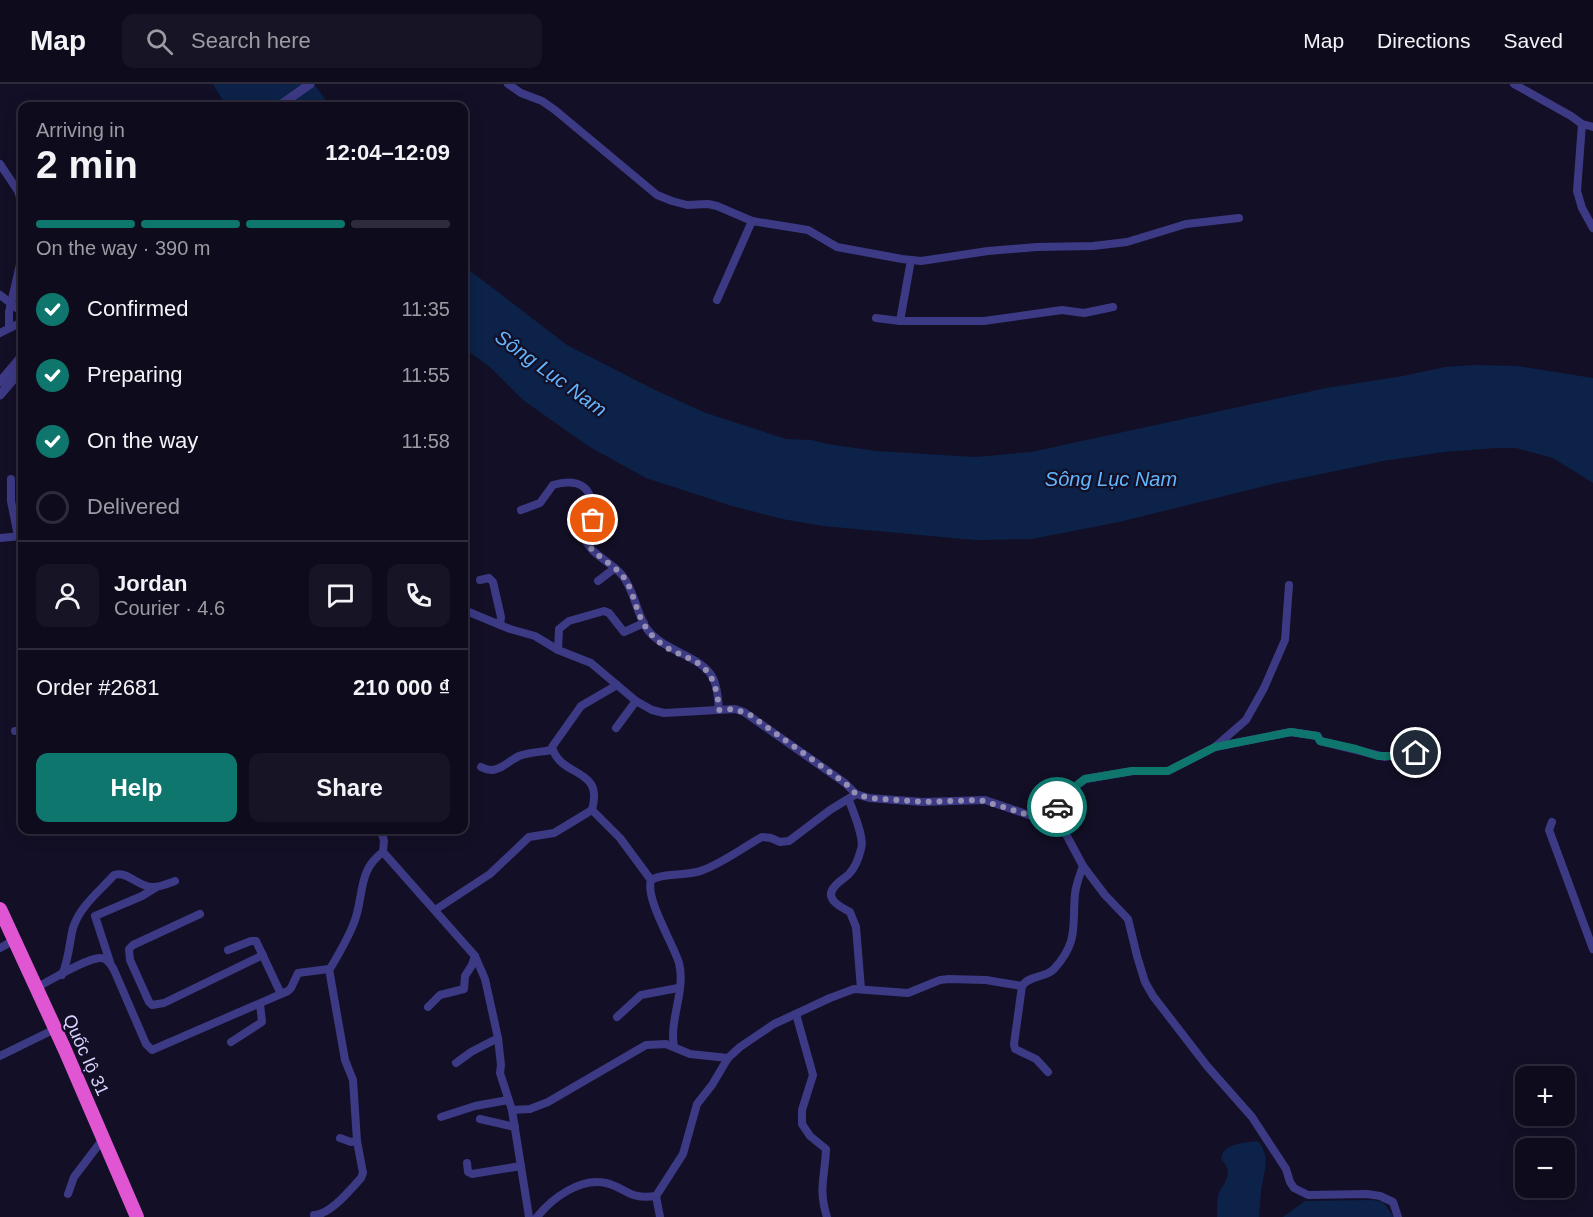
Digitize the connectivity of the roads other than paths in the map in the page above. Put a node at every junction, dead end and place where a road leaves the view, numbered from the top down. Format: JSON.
{"nodes":[{"id":1,"x":310,"y":84,"type":"edge"},
{"id":2,"x":508,"y":84,"type":"edge"},
{"id":3,"x":1514,"y":84,"type":"edge"},
{"id":4,"x":285,"y":102,"type":"edge"},
{"id":5,"x":1582,"y":124,"type":"junction"},
{"id":6,"x":1593,"y":127,"type":"edge"},
{"id":7,"x":0,"y":164,"type":"edge"},
{"id":8,"x":18,"y":191,"type":"edge"},
{"id":9,"x":1239,"y":218,"type":"dead end"},
{"id":10,"x":752,"y":221,"type":"junction"},
{"id":11,"x":1593,"y":228,"type":"edge"},
{"id":12,"x":911,"y":260,"type":"junction"},
{"id":13,"x":18,"y":273,"type":"edge"},
{"id":14,"x":0,"y":295,"type":"edge"},
{"id":15,"x":717,"y":300,"type":"dead end"},
{"id":16,"x":11,"y":302,"type":"junction"},
{"id":17,"x":1113,"y":307,"type":"dead end"},
{"id":18,"x":18,"y":308,"type":"edge"},
{"id":19,"x":876,"y":318,"type":"dead end"},
{"id":20,"x":900,"y":321,"type":"junction"},
{"id":21,"x":18,"y":324,"type":"edge"},
{"id":22,"x":9,"y":328,"type":"junction"},
{"id":23,"x":0,"y":333,"type":"edge"},
{"id":24,"x":18,"y":361,"type":"edge"},
{"id":25,"x":18,"y":374,"type":"edge"},
{"id":26,"x":0,"y":382,"type":"edge"},
{"id":27,"x":0,"y":395,"type":"edge"},
{"id":28,"x":11,"y":478,"type":"dead end"},
{"id":29,"x":521,"y":510,"type":"dead end"},
{"id":30,"x":18,"y":528,"type":"edge"},
{"id":31,"x":18,"y":536,"type":"edge"},
{"id":32,"x":0,"y":538,"type":"edge"},
{"id":33,"x":615,"y":568,"type":"junction"},
{"id":34,"x":480,"y":580,"type":"dead end"},
{"id":35,"x":598,"y":581,"type":"dead end"},
{"id":36,"x":1289,"y":585,"type":"dead end"},
{"id":37,"x":468,"y":612,"type":"edge"},
{"id":38,"x":644,"y":624,"type":"junction"},
{"id":39,"x":500,"y":625,"type":"junction"},
{"id":40,"x":558,"y":650,"type":"junction"},
{"id":41,"x":617,"y":685,"type":"junction"},
{"id":42,"x":636,"y":701,"type":"junction"},
{"id":43,"x":719,"y":710,"type":"junction"},
{"id":44,"x":616,"y":728,"type":"dead end"},
{"id":45,"x":1215,"y":747,"type":"junction"},
{"id":46,"x":552,"y":750,"type":"junction"},
{"id":47,"x":481,"y":767,"type":"dead end"},
{"id":48,"x":1426,"y":770,"type":"dead end"},
{"id":49,"x":856,"y":794,"type":"junction"},
{"id":50,"x":849,"y":800,"type":"junction"},
{"id":51,"x":592,"y":810,"type":"junction"},
{"id":52,"x":1053,"y":819,"type":"junction"},
{"id":53,"x":1552,"y":822,"type":"dead end"},
{"id":54,"x":382,"y":834,"type":"edge"},
{"id":55,"x":383,"y":852,"type":"junction"},
{"id":56,"x":1083,"y":866,"type":"junction"},
{"id":57,"x":651,"y":880,"type":"junction"},
{"id":58,"x":175,"y":881,"type":"dead end"},
{"id":59,"x":155,"y":888,"type":"junction"},
{"id":60,"x":435,"y":910,"type":"junction"},
{"id":61,"x":200,"y":914,"type":"dead end"},
{"id":62,"x":2,"y":918,"type":"edge"},
{"id":63,"x":15,"y":940,"type":"junction"},
{"id":64,"x":0,"y":948,"type":"edge"},
{"id":65,"x":1593,"y":949,"type":"edge"},
{"id":66,"x":228,"y":950,"type":"dead end"},
{"id":67,"x":263,"y":955,"type":"junction"},
{"id":68,"x":475,"y":956,"type":"junction"},
{"id":69,"x":111,"y":964,"type":"junction"},
{"id":70,"x":329,"y":969,"type":"junction"},
{"id":71,"x":62,"y":975,"type":"junction"},
{"id":72,"x":1022,"y":986,"type":"junction"},
{"id":73,"x":36,"y":988,"type":"junction"},
{"id":74,"x":678,"y":988,"type":"junction"},
{"id":75,"x":861,"y":989,"type":"junction"},
{"id":76,"x":281,"y":994,"type":"junction"},
{"id":77,"x":260,"y":1004,"type":"junction"},
{"id":78,"x":428,"y":1007,"type":"dead end"},
{"id":79,"x":796,"y":1014,"type":"junction"},
{"id":80,"x":617,"y":1017,"type":"dead end"},
{"id":81,"x":55,"y":1029,"type":"junction"},
{"id":82,"x":498,"y":1038,"type":"junction"},
{"id":83,"x":231,"y":1042,"type":"dead end"},
{"id":84,"x":674,"y":1047,"type":"junction"},
{"id":85,"x":0,"y":1056,"type":"edge"},
{"id":86,"x":728,"y":1058,"type":"junction"},
{"id":87,"x":456,"y":1063,"type":"dead end"},
{"id":88,"x":1048,"y":1072,"type":"dead end"},
{"id":89,"x":508,"y":1100,"type":"junction"},
{"id":90,"x":512,"y":1110,"type":"junction"},
{"id":91,"x":441,"y":1117,"type":"dead end"},
{"id":92,"x":480,"y":1119,"type":"dead end"},
{"id":93,"x":515,"y":1127,"type":"junction"},
{"id":94,"x":340,"y":1138,"type":"dead end"},
{"id":95,"x":103,"y":1139,"type":"junction"},
{"id":96,"x":357,"y":1141,"type":"junction"},
{"id":97,"x":468,"y":1163,"type":"dead end"},
{"id":98,"x":521,"y":1166,"type":"junction"},
{"id":99,"x":68,"y":1194,"type":"dead end"},
{"id":100,"x":656,"y":1196,"type":"junction"},
{"id":101,"x":314,"y":1215,"type":"dead end"},
{"id":102,"x":137,"y":1217,"type":"edge"},
{"id":103,"x":529,"y":1217,"type":"edge"},
{"id":104,"x":537,"y":1217,"type":"edge"},
{"id":105,"x":660,"y":1217,"type":"edge"},
{"id":106,"x":827,"y":1217,"type":"edge"},
{"id":107,"x":1398,"y":1217,"type":"edge"}],
"edges":[{"from":1,"to":4,"type":"street"},
{"from":2,"to":10,"type":"street"},
{"from":3,"to":5,"type":"street"},
{"from":5,"to":6,"type":"street"},
{"from":5,"to":11,"type":"street"},
{"from":7,"to":8,"type":"street"},
{"from":9,"to":12,"type":"street"},
{"from":10,"to":12,"type":"street"},
{"from":10,"to":15,"type":"street"},
{"from":12,"to":20,"type":"street"},
{"from":13,"to":16,"type":"street"},
{"from":14,"to":16,"type":"street"},
{"from":16,"to":18,"type":"street"},
{"from":16,"to":22,"type":"street"},
{"from":17,"to":20,"type":"street"},
{"from":19,"to":20,"type":"street"},
{"from":21,"to":22,"type":"street"},
{"from":22,"to":23,"type":"street"},
{"from":24,"to":26,"type":"street"},
{"from":25,"to":27,"type":"street"},
{"from":28,"to":30,"type":"street"},
{"from":29,"to":33,"type":"street"},
{"from":31,"to":32,"type":"street"},
{"from":33,"to":35,"type":"street"},
{"from":33,"to":38,"type":"street"},
{"from":34,"to":39,"type":"street"},
{"from":36,"to":45,"type":"street"},
{"from":37,"to":39,"type":"street"},
{"from":38,"to":40,"type":"street"},
{"from":38,"to":43,"type":"street"},
{"from":39,"to":40,"type":"street"},
{"from":40,"to":41,"type":"street"},
{"from":41,"to":42,"type":"street"},
{"from":41,"to":46,"type":"street"},
{"from":42,"to":43,"type":"street"},
{"from":42,"to":44,"type":"street"},
{"from":43,"to":49,"type":"street"},
{"from":45,"to":48,"type":"street"},
{"from":45,"to":52,"type":"street"},
{"from":46,"to":47,"type":"street"},
{"from":46,"to":51,"type":"street"},
{"from":49,"to":50,"type":"street"},
{"from":49,"to":52,"type":"street"},
{"from":50,"to":57,"type":"street"},
{"from":50,"to":75,"type":"street"},
{"from":51,"to":57,"type":"street"},
{"from":51,"to":60,"type":"street"},
{"from":52,"to":56,"type":"street"},
{"from":53,"to":65,"type":"street"},
{"from":54,"to":55,"type":"street"},
{"from":55,"to":60,"type":"street"},
{"from":55,"to":70,"type":"street"},
{"from":56,"to":72,"type":"street"},
{"from":56,"to":107,"type":"street"},
{"from":57,"to":74,"type":"street"},
{"from":58,"to":59,"type":"street"},
{"from":59,"to":69,"type":"street"},
{"from":59,"to":71,"type":"street"},
{"from":60,"to":68,"type":"street"},
{"from":61,"to":67,"type":"street"},
{"from":62,"to":63,"type":"highway","name":"Quốc lộ 31"},
{"from":63,"to":64,"type":"street"},
{"from":63,"to":73,"type":"highway","name":"Quốc lộ 31"},
{"from":66,"to":67,"type":"street"},
{"from":67,"to":76,"type":"street"},
{"from":68,"to":78,"type":"street"},
{"from":68,"to":82,"type":"street"},
{"from":69,"to":71,"type":"street"},
{"from":69,"to":77,"type":"street"},
{"from":70,"to":76,"type":"street"},
{"from":70,"to":96,"type":"street"},
{"from":71,"to":73,"type":"street"},
{"from":72,"to":75,"type":"street"},
{"from":72,"to":88,"type":"street"},
{"from":73,"to":81,"type":"highway","name":"Quốc lộ 31"},
{"from":74,"to":80,"type":"street"},
{"from":74,"to":84,"type":"street"},
{"from":75,"to":79,"type":"street"},
{"from":76,"to":77,"type":"street"},
{"from":77,"to":83,"type":"street"},
{"from":79,"to":86,"type":"street"},
{"from":79,"to":106,"type":"street"},
{"from":81,"to":85,"type":"street"},
{"from":81,"to":95,"type":"highway","name":"Quốc lộ 31"},
{"from":82,"to":87,"type":"street"},
{"from":82,"to":89,"type":"street"},
{"from":84,"to":86,"type":"street"},
{"from":84,"to":90,"type":"street"},
{"from":86,"to":100,"type":"street"},
{"from":89,"to":90,"type":"street"},
{"from":89,"to":91,"type":"street"},
{"from":90,"to":93,"type":"street"},
{"from":92,"to":93,"type":"street"},
{"from":93,"to":98,"type":"street"},
{"from":94,"to":96,"type":"street"},
{"from":95,"to":99,"type":"street"},
{"from":95,"to":102,"type":"highway","name":"Quốc lộ 31"},
{"from":96,"to":101,"type":"street"},
{"from":97,"to":98,"type":"street"},
{"from":98,"to":103,"type":"street"},
{"from":100,"to":104,"type":"street"},
{"from":100,"to":105,"type":"street"}]}
